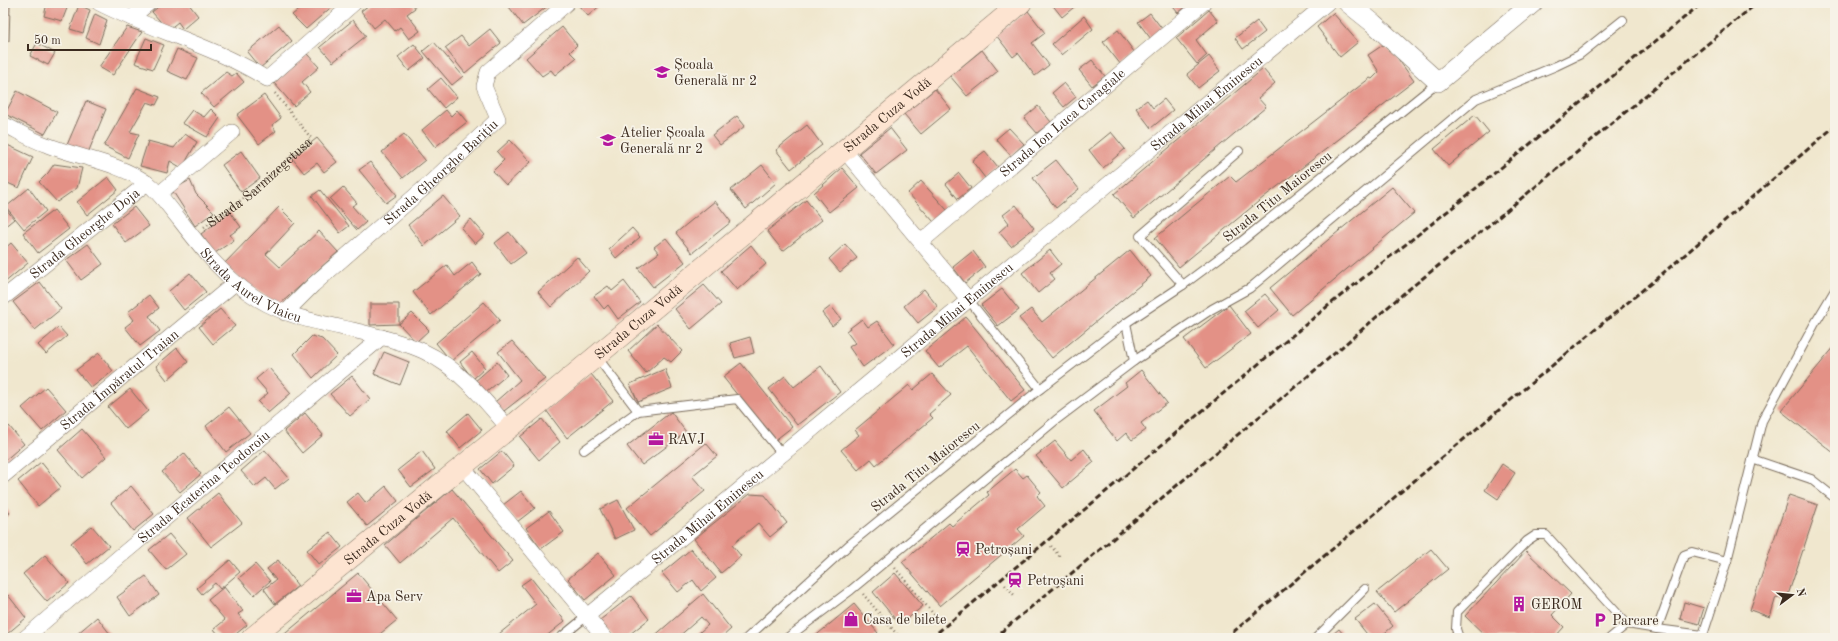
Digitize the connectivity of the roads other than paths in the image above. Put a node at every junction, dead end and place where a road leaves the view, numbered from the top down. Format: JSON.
{"nodes":[{"id":1,"x":99,"y":3,"type":"edge"},
{"id":2,"x":148,"y":3,"type":"edge"},
{"id":3,"x":354,"y":3,"type":"edge"},
{"id":4,"x":567,"y":3,"type":"edge"},
{"id":5,"x":1021,"y":3,"type":"edge"},
{"id":6,"x":1203,"y":3,"type":"edge"},
{"id":7,"x":1327,"y":3,"type":"edge"},
{"id":8,"x":1348,"y":3,"type":"edge"},
{"id":9,"x":1533,"y":3,"type":"edge"},
{"id":10,"x":131,"y":18,"type":"junction"},
{"id":11,"x":1624,"y":20,"type":"dead end"},
{"id":12,"x":1438,"y":82,"type":"junction"},
{"id":13,"x":3,"y":124,"type":"edge"},
{"id":14,"x":232,"y":132,"type":"dead end"},
{"id":15,"x":844,"y":150,"type":"junction"},
{"id":16,"x":1239,"y":151,"type":"dead end"},
{"id":17,"x":146,"y":183,"type":"junction"},
{"id":18,"x":159,"y":194,"type":"junction"},
{"id":19,"x":922,"y":242,"type":"junction"},
{"id":20,"x":235,"y":283,"type":"junction"},
{"id":21,"x":1183,"y":285,"type":"junction"},
{"id":22,"x":1835,"y":290,"type":"edge"},
{"id":23,"x":3,"y":298,"type":"edge"},
{"id":24,"x":968,"y":299,"type":"junction"},
{"id":25,"x":285,"y":313,"type":"junction"},
{"id":26,"x":1126,"y":323,"type":"junction"},
{"id":27,"x":382,"y":337,"type":"junction"},
{"id":28,"x":597,"y":356,"type":"junction"},
{"id":29,"x":1134,"y":361,"type":"junction"},
{"id":30,"x":1040,"y":389,"type":"junction"},
{"id":31,"x":638,"y":410,"type":"junction"},
{"id":32,"x":509,"y":429,"type":"junction"},
{"id":33,"x":584,"y":450,"type":"dead end"},
{"id":34,"x":782,"y":454,"type":"junction"},
{"id":35,"x":1752,"y":459,"type":"junction"},
{"id":36,"x":462,"y":466,"type":"junction"},
{"id":37,"x":3,"y":476,"type":"edge"},
{"id":38,"x":1835,"y":498,"type":"edge"},
{"id":39,"x":1727,"y":561,"type":"junction"},
{"id":40,"x":1365,"y":589,"type":"dead end"},
{"id":41,"x":587,"y":616,"type":"junction"},
{"id":42,"x":1627,"y":624,"type":"junction"},
{"id":43,"x":1657,"y":629,"type":"junction"},
{"id":44,"x":1703,"y":636,"type":"edge"},
{"id":45,"x":25,"y":638,"type":"edge"},
{"id":46,"x":252,"y":638,"type":"edge"},
{"id":47,"x":560,"y":638,"type":"edge"},
{"id":48,"x":605,"y":638,"type":"edge"},
{"id":49,"x":747,"y":638,"type":"edge"},
{"id":50,"x":787,"y":638,"type":"edge"},
{"id":51,"x":1316,"y":638,"type":"edge"},
{"id":52,"x":1459,"y":638,"type":"edge"},
{"id":53,"x":1610,"y":638,"type":"edge"}],
"edges":[{"from":1,"to":10,"type":"street"},
{"from":2,"to":10,"type":"street"},
{"from":3,"to":10,"type":"street"},
{"from":4,"to":25,"type":"street","name":"Strada Gheorghe Barițiu"},
{"from":5,"to":15,"type":"main road","name":"Strada Cuza Vodă"},
{"from":6,"to":19,"type":"street","name":"Strada Ion Luca Caragiale"},
{"from":7,"to":24,"type":"street","name":"Strada Mihai Eminescu"},
{"from":8,"to":12,"type":"street"},
{"from":9,"to":12,"type":"street"},
{"from":11,"to":29,"type":"lane"},
{"from":12,"to":21,"type":"lane","name":"Strada Titu Maiorescu"},
{"from":13,"to":17,"type":"street","name":"Strada Aurel Vlaicu"},
{"from":14,"to":18,"type":"street"},
{"from":15,"to":19,"type":"street"},
{"from":15,"to":28,"type":"main road","name":"Strada Cuza Vodă"},
{"from":16,"to":21,"type":"lane"},
{"from":17,"to":18,"type":"street","name":"Strada Aurel Vlaicu"},
{"from":17,"to":23,"type":"street","name":"Strada Gheorghe Doja"},
{"from":18,"to":20,"type":"street","name":"Strada Aurel Vlaicu"},
{"from":19,"to":24,"type":"street"},
{"from":20,"to":25,"type":"street","name":"Strada Aurel Vlaicu"},
{"from":20,"to":37,"type":"street","name":"Strada Împăratul Traian"},
{"from":21,"to":26,"type":"lane","name":"Strada Titu Maiorescu"},
{"from":22,"to":35,"type":"lane"},
{"from":24,"to":30,"type":"lane"},
{"from":24,"to":34,"type":"street","name":"Strada Mihai Eminescu"},
{"from":25,"to":27,"type":"street","name":"Strada Aurel Vlaicu"},
{"from":26,"to":29,"type":"lane"},
{"from":26,"to":30,"type":"lane","name":"Strada Titu Maiorescu"},
{"from":27,"to":32,"type":"street","name":"Strada Aurel Vlaicu"},
{"from":27,"to":45,"type":"street","name":"Strada Ecaterina Teodoroiu"},
{"from":28,"to":31,"type":"lane"},
{"from":28,"to":32,"type":"main road","name":"Strada Cuza Vodă"},
{"from":29,"to":50,"type":"lane"},
{"from":30,"to":49,"type":"lane","name":"Strada Titu Maiorescu"},
{"from":31,"to":33,"type":"lane"},
{"from":31,"to":34,"type":"lane"},
{"from":32,"to":36,"type":"main road","name":"Strada Cuza Vodă"},
{"from":34,"to":41,"type":"street","name":"Strada Mihai Eminescu"},
{"from":35,"to":38,"type":"lane"},
{"from":35,"to":39,"type":"lane"},
{"from":36,"to":41,"type":"street"},
{"from":36,"to":46,"type":"main road","name":"Strada Cuza Vodă"},
{"from":39,"to":43,"type":"lane"},
{"from":39,"to":44,"type":"lane"},
{"from":40,"to":51,"type":"lane"},
{"from":41,"to":47,"type":"lane"},
{"from":41,"to":48,"type":"street"},
{"from":42,"to":43,"type":"lane"},
{"from":42,"to":52,"type":"lane"},
{"from":42,"to":53,"type":"lane"},
{"from":43,"to":44,"type":"lane"}]}
